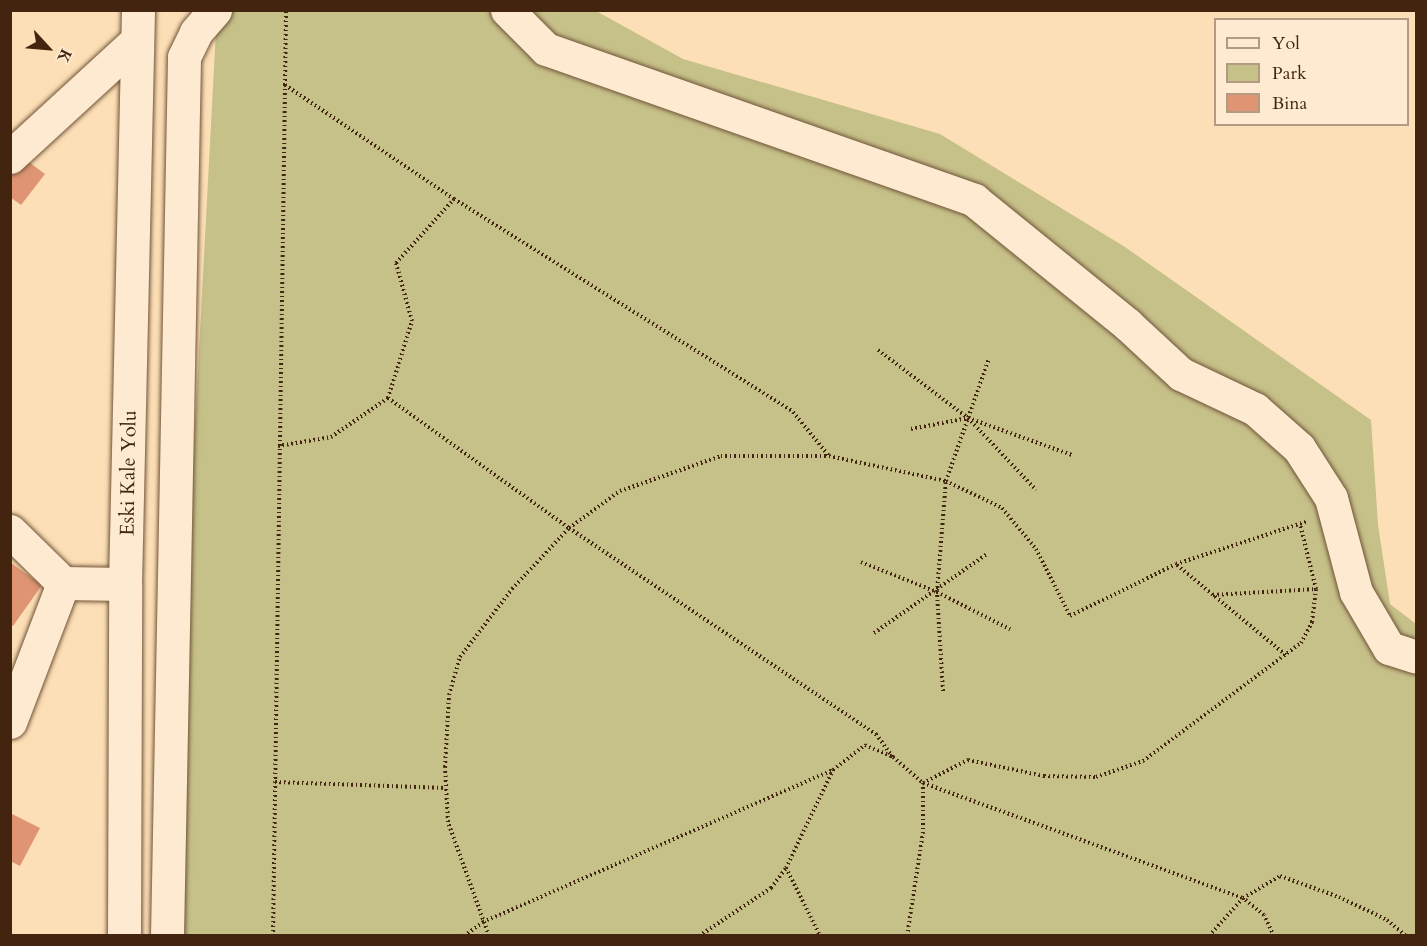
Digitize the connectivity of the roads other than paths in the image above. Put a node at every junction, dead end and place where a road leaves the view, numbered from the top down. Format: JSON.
{"nodes":[{"id":1,"x":215,"y":10,"type":"edge"},
{"id":2,"x":507,"y":10,"type":"edge"},
{"id":3,"x":137,"y":26,"type":"edge"},
{"id":4,"x":10,"y":157,"type":"edge"},
{"id":5,"x":10,"y":531,"type":"edge"},
{"id":6,"x":63,"y":583,"type":"junction"},
{"id":7,"x":125,"y":584,"type":"junction"},
{"id":8,"x":1416,"y":657,"type":"edge"},
{"id":9,"x":10,"y":722,"type":"edge"},
{"id":10,"x":124,"y":936,"type":"edge"},
{"id":11,"x":167,"y":936,"type":"edge"}],
"edges":[{"from":1,"to":11,"type":"street"},
{"from":2,"to":8,"type":"street"},
{"from":3,"to":4,"type":"street"},
{"from":3,"to":7,"type":"street","name":"Eski Kale Yolu"},
{"from":5,"to":6,"type":"street"},
{"from":6,"to":7,"type":"street"},
{"from":6,"to":9,"type":"street"},
{"from":7,"to":10,"type":"street","name":"Eski Kale Yolu"}]}
